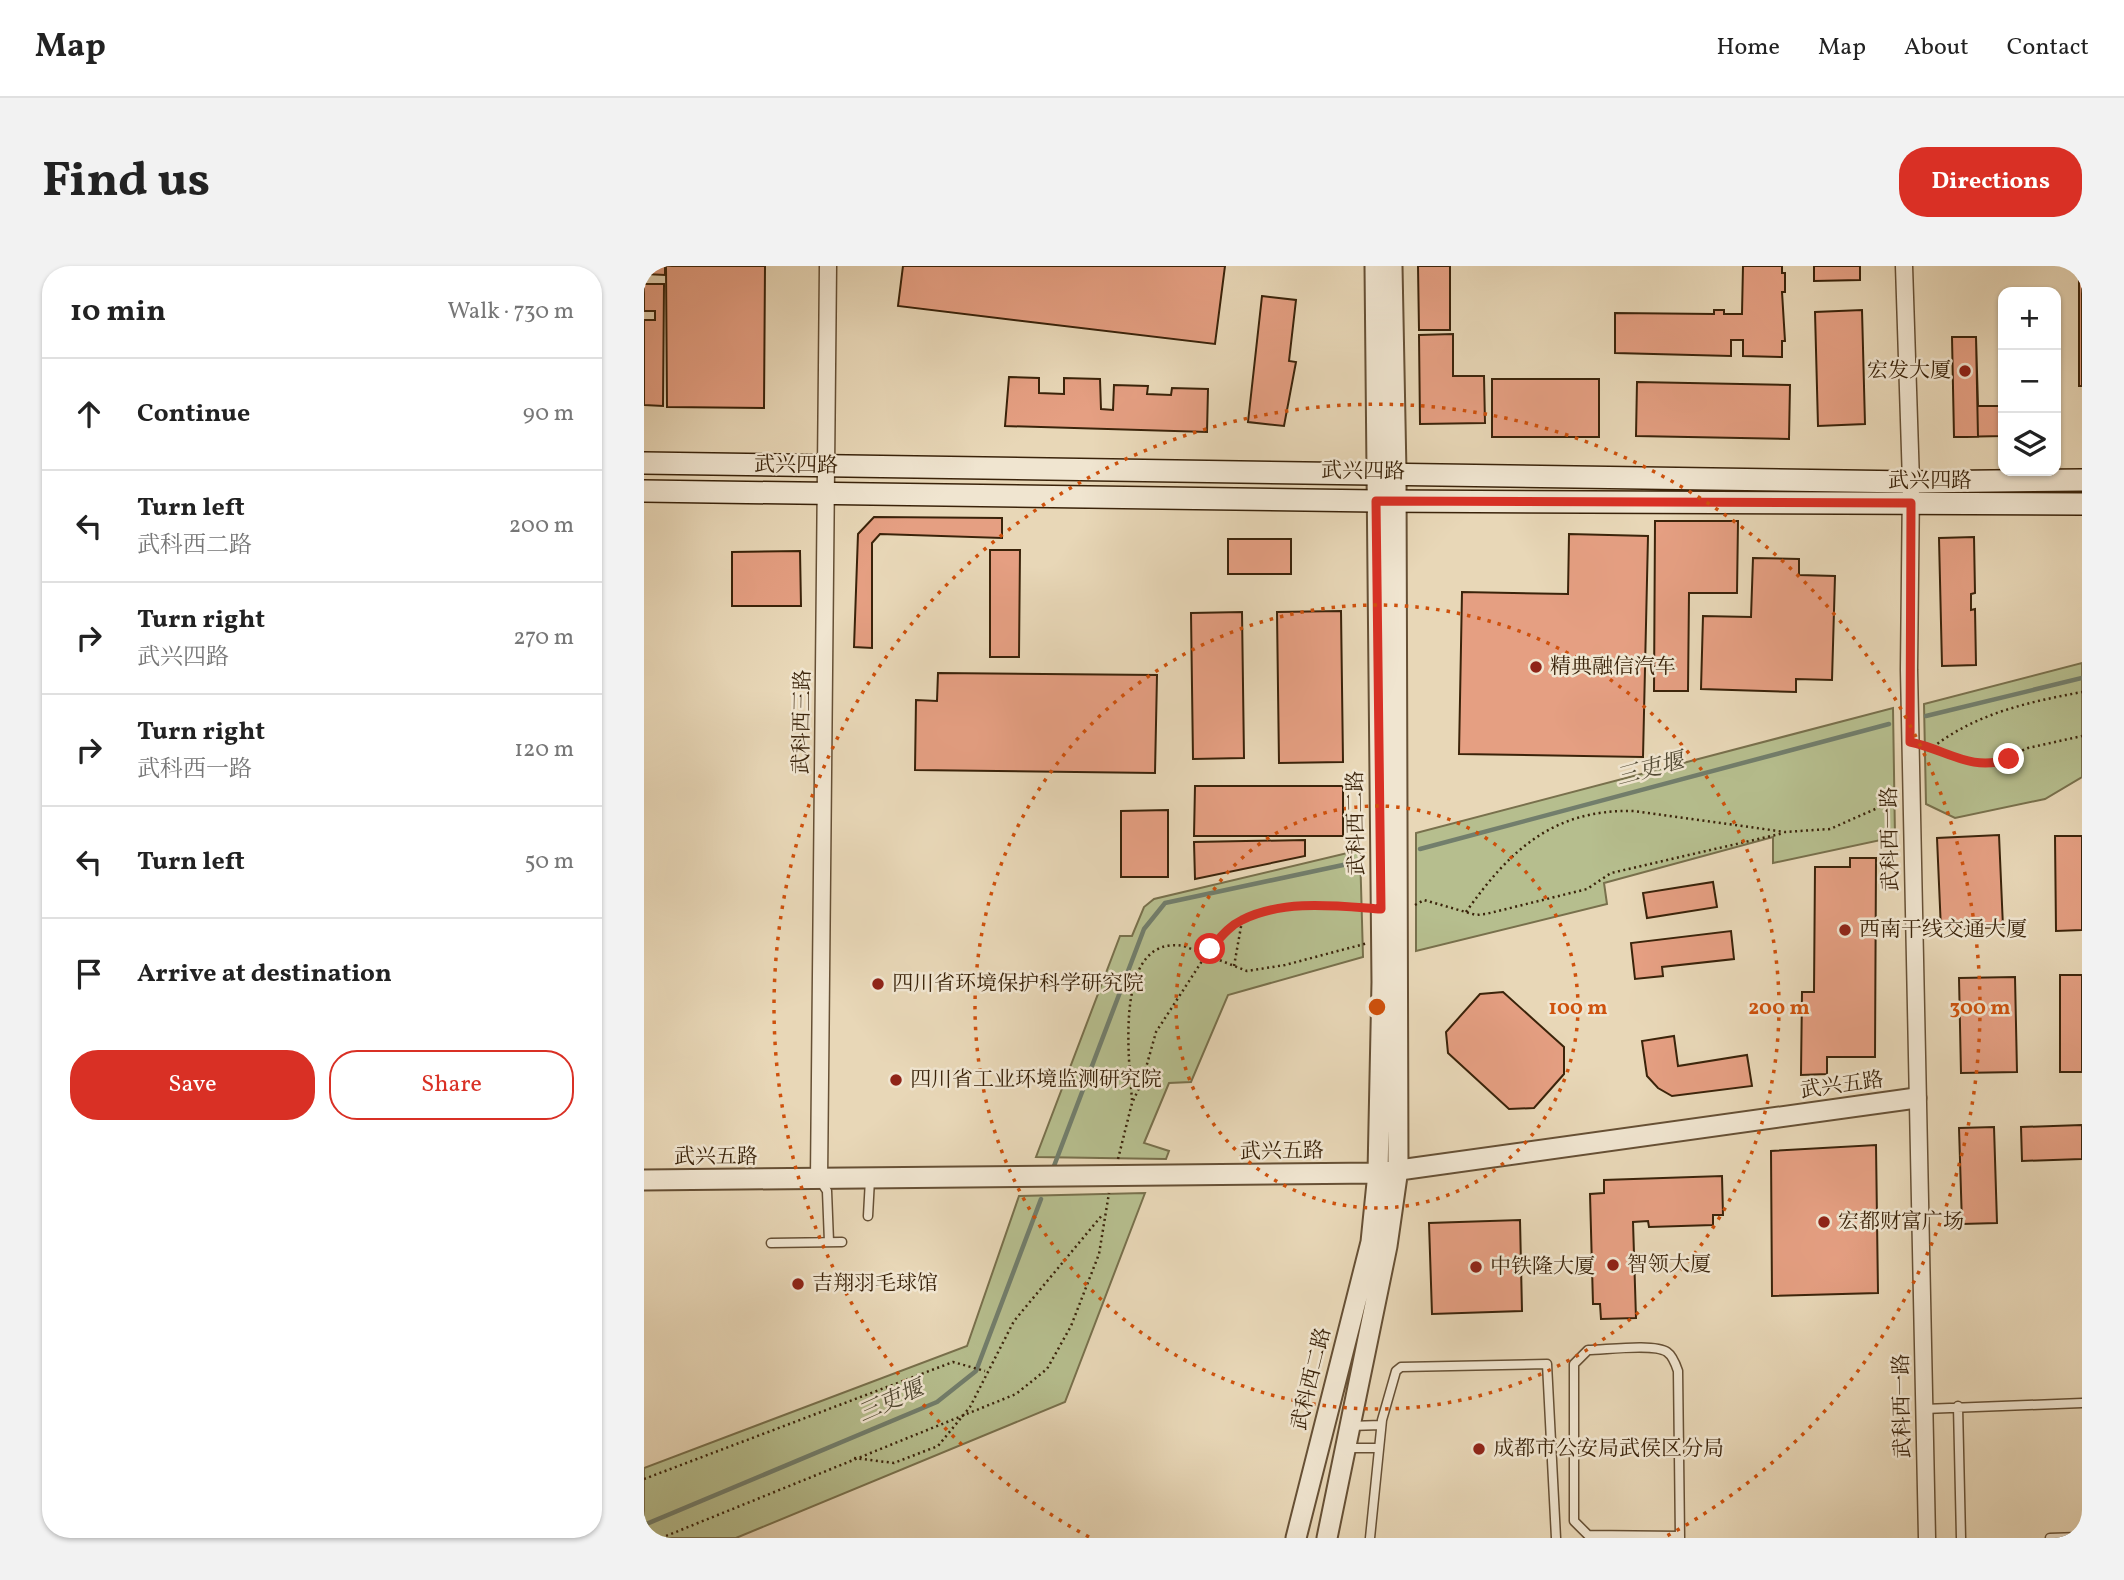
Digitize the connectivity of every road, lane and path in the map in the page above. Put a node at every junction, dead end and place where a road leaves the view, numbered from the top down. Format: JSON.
{"nodes":[{"id":1,"x":828,"y":266,"type":"edge"},
{"id":2,"x":1375,"y":266,"type":"edge"},
{"id":3,"x":1392,"y":266,"type":"edge"},
{"id":4,"x":1904,"y":266,"type":"edge"},
{"id":5,"x":644,"y":463,"type":"edge"},
{"id":6,"x":826,"y":467,"type":"junction"},
{"id":7,"x":1387,"y":472,"type":"junction"},
{"id":8,"x":2082,"y":480,"type":"edge"},
{"id":9,"x":644,"y":491,"type":"edge"},
{"id":10,"x":1911,"y":492,"type":"junction"},
{"id":11,"x":826,"y":495,"type":"junction"},
{"id":12,"x":1385,"y":501,"type":"junction"},
{"id":13,"x":2082,"y":504,"type":"edge"},
{"id":14,"x":2082,"y":692,"type":"edge"},
{"id":15,"x":2082,"y":736,"type":"edge"},
{"id":16,"x":1910,"y":742,"type":"junction"},
{"id":17,"x":1933,"y":747,"type":"junction"},
{"id":18,"x":1911,"y":793,"type":"junction"},
{"id":19,"x":1785,"y":832,"type":"junction"},
{"id":20,"x":1466,"y":912,"type":"junction"},
{"id":21,"x":1389,"y":913,"type":"junction"},
{"id":22,"x":1242,"y":920,"type":"junction"},
{"id":23,"x":1381,"y":939,"type":"junction"},
{"id":24,"x":1206,"y":955,"type":"junction"},
{"id":25,"x":1234,"y":966,"type":"junction"},
{"id":26,"x":1916,"y":1098,"type":"junction"},
{"id":27,"x":1132,"y":1103,"type":"junction"},
{"id":28,"x":1398,"y":1169,"type":"junction"},
{"id":29,"x":1378,"y":1173,"type":"junction"},
{"id":30,"x":1114,"y":1177,"type":"junction"},
{"id":31,"x":870,"y":1178,"type":"junction"},
{"id":32,"x":819,"y":1179,"type":"junction"},
{"id":33,"x":644,"y":1180,"type":"edge"},
{"id":34,"x":1105,"y":1211,"type":"junction"},
{"id":35,"x":868,"y":1216,"type":"dead end"},
{"id":36,"x":829,"y":1242,"type":"junction"},
{"id":37,"x":842,"y":1242,"type":"dead end"},
{"id":38,"x":771,"y":1244,"type":"dead end"},
{"id":39,"x":985,"y":1371,"type":"junction"},
{"id":40,"x":2082,"y":1403,"type":"edge"},
{"id":41,"x":1958,"y":1406,"type":"junction"},
{"id":42,"x":1924,"y":1409,"type":"junction"},
{"id":43,"x":965,"y":1413,"type":"junction"},
{"id":44,"x":1381,"y":1425,"type":"junction"},
{"id":45,"x":1350,"y":1426,"type":"junction"},
{"id":46,"x":1345,"y":1448,"type":"junction"},
{"id":47,"x":1379,"y":1448,"type":"junction"},
{"id":48,"x":853,"y":1458,"type":"junction"},
{"id":49,"x":644,"y":1479,"type":"edge"},
{"id":50,"x":1680,"y":1537,"type":"edge"},
{"id":51,"x":2082,"y":1537,"type":"edge"},
{"id":52,"x":661,"y":1538,"type":"edge"},
{"id":53,"x":1296,"y":1538,"type":"edge"},
{"id":54,"x":1327,"y":1538,"type":"edge"},
{"id":55,"x":1370,"y":1538,"type":"edge"},
{"id":56,"x":1556,"y":1538,"type":"edge"},
{"id":57,"x":1927,"y":1538,"type":"edge"},
{"id":58,"x":1961,"y":1538,"type":"edge"},
{"id":59,"x":2050,"y":1538,"type":"edge"}],
"edges":[{"from":1,"to":6,"type":"street","name":"武科西三路"},
{"from":2,"to":7,"type":"street","name":"武科西二路"},
{"from":3,"to":7,"type":"street","name":"武科西二路"},
{"from":4,"to":10,"type":"street","name":"武科西一路"},
{"from":5,"to":6,"type":"main road","name":"武兴四路"},
{"from":6,"to":7,"type":"main road","name":"武兴四路"},
{"from":6,"to":11,"type":"street","name":"武科西三路"},
{"from":7,"to":10,"type":"main road","name":"武兴四路"},
{"from":7,"to":12,"type":"street","name":"武科西二路"},
{"from":8,"to":10,"type":"main road","name":"武兴四路"},
{"from":9,"to":11,"type":"main road","name":"武兴四路"},
{"from":10,"to":12,"type":"main road","name":"武兴四路"},
{"from":10,"to":13,"type":"main road","name":"武兴四路"},
{"from":10,"to":16,"type":"street","name":"武科西一路"},
{"from":11,"to":12,"type":"main road","name":"武兴四路"},
{"from":11,"to":32,"type":"street","name":"武科西三路"},
{"from":12,"to":21,"type":"street","name":"武科西二路"},
{"from":14,"to":17,"type":"path"},
{"from":15,"to":17,"type":"path"},
{"from":16,"to":17,"type":"path"},
{"from":16,"to":18,"type":"street","name":"武科西一路"},
{"from":18,"to":19,"type":"path"},
{"from":18,"to":26,"type":"street","name":"武科西一路"},
{"from":19,"to":20,"type":"path"},
{"from":19,"to":20,"type":"path"},
{"from":20,"to":21,"type":"path"},
{"from":21,"to":22,"type":"path"},
{"from":21,"to":23,"type":"street","name":"武科西二路"},
{"from":21,"to":28,"type":"street","name":"武科西二路"},
{"from":22,"to":24,"type":"path"},
{"from":22,"to":25,"type":"path"},
{"from":23,"to":25,"type":"path"},
{"from":23,"to":29,"type":"street","name":"武科西二路"},
{"from":24,"to":25,"type":"path"},
{"from":24,"to":27,"type":"path"},
{"from":24,"to":27,"type":"path"},
{"from":26,"to":28,"type":"street","name":"武兴五路"},
{"from":26,"to":42,"type":"street","name":"武科西一路"},
{"from":27,"to":30,"type":"path"},
{"from":28,"to":29,"type":"street","name":"武兴五路"},
{"from":28,"to":45,"type":"street","name":"武科西二路"},
{"from":29,"to":30,"type":"street","name":"武兴五路"},
{"from":29,"to":53,"type":"street","name":"武科西二路"},
{"from":30,"to":31,"type":"street","name":"武兴五路"},
{"from":30,"to":34,"type":"path"},
{"from":31,"to":32,"type":"street","name":"武兴五路"},
{"from":31,"to":35,"type":"lane"},
{"from":32,"to":33,"type":"street","name":"武兴五路"},
{"from":32,"to":36,"type":"lane"},
{"from":34,"to":39,"type":"path"},
{"from":34,"to":43,"type":"path"},
{"from":36,"to":37,"type":"lane"},
{"from":36,"to":38,"type":"lane"},
{"from":39,"to":43,"type":"path"},
{"from":39,"to":49,"type":"path"},
{"from":40,"to":41,"type":"lane"},
{"from":41,"to":42,"type":"lane"},
{"from":41,"to":58,"type":"lane"},
{"from":42,"to":57,"type":"street","name":"武科西一路"},
{"from":43,"to":48,"type":"path"},
{"from":43,"to":48,"type":"path"},
{"from":44,"to":45,"type":"lane"},
{"from":44,"to":47,"type":"lane"},
{"from":44,"to":56,"type":"lane"},
{"from":45,"to":46,"type":"street","name":"武科西二路"},
{"from":46,"to":47,"type":"lane"},
{"from":46,"to":54,"type":"street","name":"武科西二路"},
{"from":47,"to":55,"type":"lane"},
{"from":48,"to":52,"type":"path"},
{"from":50,"to":50,"type":"lane"},
{"from":51,"to":59,"type":"lane"}]}
